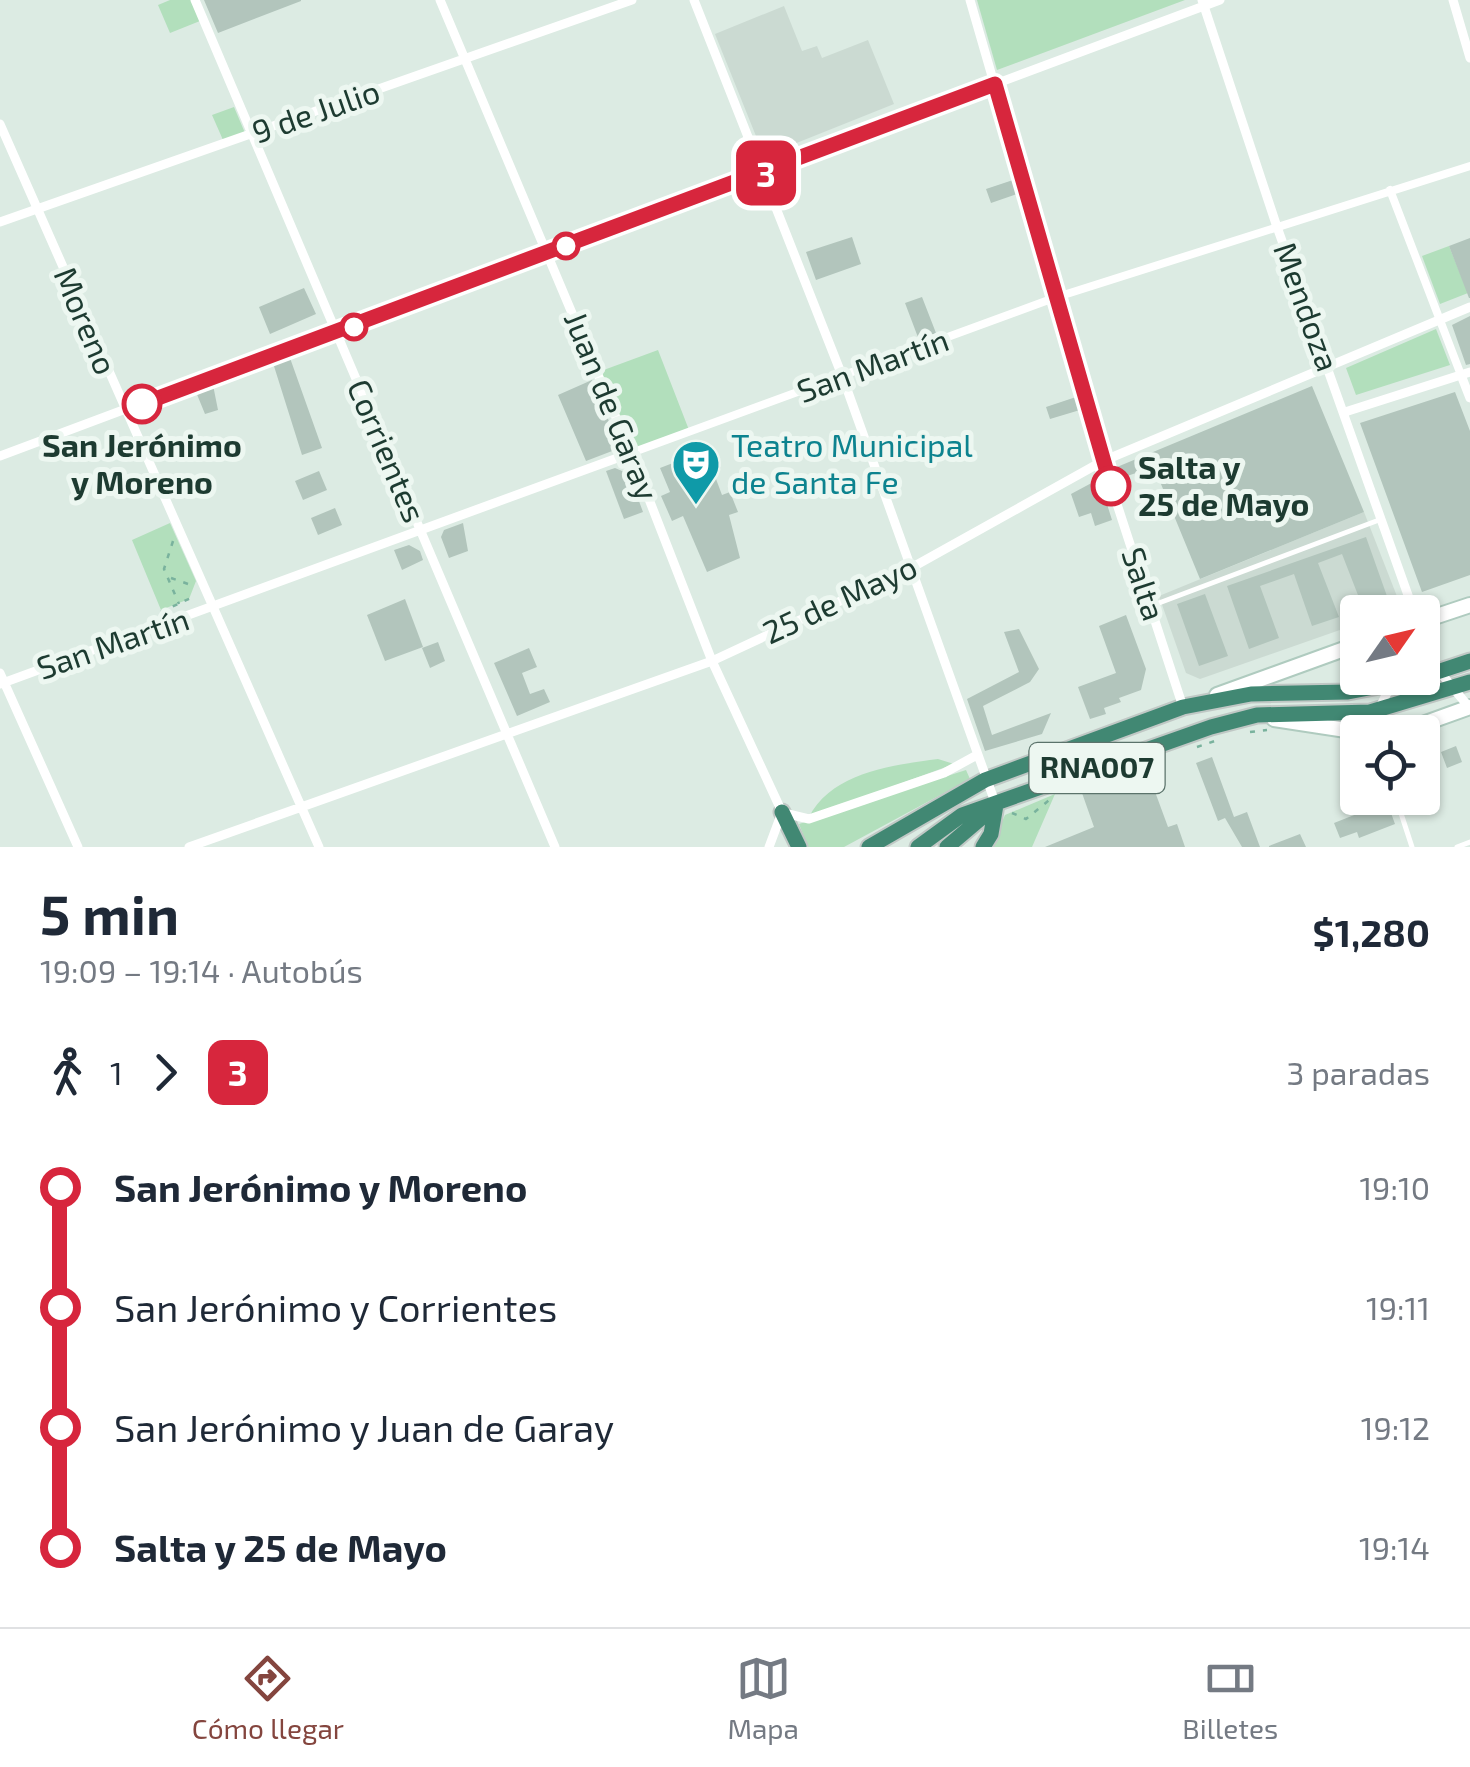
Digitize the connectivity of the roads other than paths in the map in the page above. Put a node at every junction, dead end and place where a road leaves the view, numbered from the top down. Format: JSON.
{"nodes":[{"id":1,"x":194,"y":0,"type":"edge"},
{"id":2,"x":440,"y":0,"type":"edge"},
{"id":3,"x":632,"y":0,"type":"edge"},
{"id":4,"x":694,"y":0,"type":"edge"},
{"id":5,"x":970,"y":0,"type":"edge"},
{"id":6,"x":1220,"y":0,"type":"edge"},
{"id":7,"x":1453,"y":0,"type":"edge"},
{"id":8,"x":1202,"y":3,"type":"edge"},
{"id":9,"x":1470,"y":58,"type":"edge"},
{"id":10,"x":462,"y":61,"type":"junction"},
{"id":11,"x":995,"y":84,"type":"junction"},
{"id":12,"x":0,"y":124,"type":"edge"},
{"id":13,"x":249,"y":135,"type":"junction"},
{"id":14,"x":1470,"y":166,"type":"edge"},
{"id":15,"x":764,"y":174,"type":"junction"},
{"id":16,"x":1390,"y":190,"type":"junction"},
{"id":17,"x":37,"y":209,"type":"junction"},
{"id":18,"x":0,"y":222,"type":"edge"},
{"id":19,"x":1276,"y":224,"type":"junction"},
{"id":20,"x":549,"y":253,"type":"junction"},
{"id":21,"x":1054,"y":298,"type":"junction"},
{"id":22,"x":1470,"y":306,"type":"edge"},
{"id":23,"x":1440,"y":319,"type":"junction"},
{"id":24,"x":336,"y":334,"type":"junction"},
{"id":25,"x":1328,"y":367,"type":"junction"},
{"id":26,"x":1466,"y":374,"type":"edge"},
{"id":27,"x":843,"y":378,"type":"junction"},
{"id":28,"x":1470,"y":398,"type":"edge"},
{"id":29,"x":123,"y":412,"type":"junction"},
{"id":30,"x":1345,"y":412,"type":"junction"},
{"id":31,"x":631,"y":453,"type":"junction"},
{"id":32,"x":0,"y":456,"type":"edge"},
{"id":33,"x":1103,"y":462,"type":"junction"},
{"id":34,"x":1382,"y":519,"type":"junction"},
{"id":35,"x":421,"y":533,"type":"junction"},
{"id":36,"x":911,"y":568,"type":"junction"},
{"id":37,"x":1408,"y":595,"type":"edge"},
{"id":38,"x":1470,"y":605,"type":"edge"},
{"id":39,"x":1150,"y":606,"type":"junction"},
{"id":40,"x":211,"y":609,"type":"junction"},
{"id":41,"x":1440,"y":615,"type":"edge"},
{"id":42,"x":1340,"y":651,"type":"edge"},
{"id":43,"x":712,"y":661,"type":"junction"},
{"id":44,"x":1470,"y":661,"type":"edge"},
{"id":45,"x":1440,"y":671,"type":"edge"},
{"id":46,"x":1440,"y":672,"type":"edge"},
{"id":47,"x":1,"y":680,"type":"edge"},
{"id":48,"x":1470,"y":682,"type":"edge"},
{"id":49,"x":1340,"y":686,"type":"edge"},
{"id":50,"x":1454,"y":688,"type":"junction"},
{"id":51,"x":1386,"y":695,"type":"edge"},
{"id":52,"x":1469,"y":707,"type":"edge"},
{"id":53,"x":1184,"y":708,"type":"junction"},
{"id":54,"x":1378,"y":709,"type":"junction"},
{"id":55,"x":1378,"y":715,"type":"edge"},
{"id":56,"x":1440,"y":715,"type":"edge"},
{"id":57,"x":1248,"y":725,"type":"junction"},
{"id":58,"x":1340,"y":731,"type":"edge"},
{"id":59,"x":507,"y":734,"type":"junction"},
{"id":60,"x":977,"y":756,"type":"junction"},
{"id":61,"x":985,"y":780,"type":"junction"},
{"id":62,"x":1002,"y":803,"type":"junction"},
{"id":63,"x":301,"y":806,"type":"junction"},
{"id":64,"x":782,"y":812,"type":"junction"},
{"id":65,"x":1402,"y":815,"type":"edge"},
{"id":66,"x":1470,"y":842,"type":"edge"},
{"id":67,"x":78,"y":847,"type":"edge"},
{"id":68,"x":189,"y":847,"type":"edge"},
{"id":69,"x":319,"y":847,"type":"edge"},
{"id":70,"x":555,"y":847,"type":"edge"},
{"id":71,"x":769,"y":847,"type":"edge"},
{"id":72,"x":798,"y":847,"type":"edge"},
{"id":73,"x":869,"y":847,"type":"edge"},
{"id":74,"x":918,"y":847,"type":"edge"},
{"id":75,"x":947,"y":847,"type":"edge"},
{"id":76,"x":982,"y":847,"type":"edge"},
{"id":77,"x":1412,"y":847,"type":"edge"},
{"id":78,"x":1457,"y":847,"type":"edge"}],
"edges":[{"from":1,"to":13,"type":"street","name":"Corrientes"},
{"from":2,"to":10,"type":"street","name":"Juan de Garay"},
{"from":3,"to":10,"type":"street","name":"9 de Julio"},
{"from":4,"to":15,"type":"street"},
{"from":5,"to":11,"type":"street","name":"Salta"},
{"from":6,"to":8,"type":"street"},
{"from":7,"to":9,"type":"street"},
{"from":8,"to":11,"type":"street"},
{"from":8,"to":19,"type":"street","name":"Mendoza"},
{"from":10,"to":13,"type":"street","name":"9 de Julio"},
{"from":10,"to":20,"type":"street","name":"Juan de Garay"},
{"from":11,"to":15,"type":"street"},
{"from":11,"to":21,"type":"street","name":"Salta"},
{"from":12,"to":17,"type":"street","name":"Moreno"},
{"from":13,"to":17,"type":"street","name":"9 de Julio"},
{"from":13,"to":24,"type":"street","name":"Corrientes"},
{"from":14,"to":16,"type":"street","name":"San Martín"},
{"from":15,"to":20,"type":"street"},
{"from":15,"to":27,"type":"street"},
{"from":16,"to":19,"type":"street","name":"San Martín"},
{"from":16,"to":23,"type":"street"},
{"from":17,"to":18,"type":"street","name":"9 de Julio"},
{"from":17,"to":29,"type":"street","name":"Moreno"},
{"from":19,"to":21,"type":"street","name":"San Martín"},
{"from":19,"to":25,"type":"street","name":"Mendoza"},
{"from":20,"to":24,"type":"street"},
{"from":20,"to":31,"type":"street","name":"Juan de Garay"},
{"from":21,"to":27,"type":"street","name":"San Martín"},
{"from":21,"to":33,"type":"street","name":"Salta"},
{"from":22,"to":23,"type":"street","name":"25 de Mayo"},
{"from":23,"to":25,"type":"street","name":"25 de Mayo"},
{"from":23,"to":26,"type":"street"},
{"from":24,"to":29,"type":"street"},
{"from":24,"to":35,"type":"street","name":"Corrientes"},
{"from":25,"to":30,"type":"street","name":"Mendoza"},
{"from":25,"to":33,"type":"street","name":"25 de Mayo"},
{"from":26,"to":28,"type":"street"},
{"from":26,"to":30,"type":"street"},
{"from":27,"to":31,"type":"street","name":"San Martín"},
{"from":27,"to":36,"type":"street"},
{"from":29,"to":32,"type":"street"},
{"from":29,"to":40,"type":"street","name":"Moreno"},
{"from":30,"to":34,"type":"street","name":"Mendoza"},
{"from":31,"to":35,"type":"street","name":"San Martín"},
{"from":31,"to":43,"type":"street","name":"Juan de Garay"},
{"from":33,"to":36,"type":"street","name":"25 de Mayo"},
{"from":33,"to":39,"type":"street","name":"Salta"},
{"from":34,"to":37,"type":"street","name":"Mendoza"},
{"from":34,"to":39,"type":"lane"},
{"from":35,"to":40,"type":"street","name":"San Martín"},
{"from":35,"to":59,"type":"street","name":"Corrientes"},
{"from":36,"to":43,"type":"street","name":"25 de Mayo"},
{"from":36,"to":60,"type":"street"},
{"from":38,"to":41,"type":"main road"},
{"from":39,"to":53,"type":"street","name":"Salta"},
{"from":40,"to":47,"type":"street","name":"San Martín"},
{"from":40,"to":63,"type":"street","name":"Moreno"},
{"from":42,"to":53,"type":"main road"},
{"from":43,"to":59,"type":"street","name":"25 de Mayo"},
{"from":43,"to":64,"type":"street","name":"Juan de Garay"},
{"from":44,"to":45,"type":"highway","number":"RNA007"},
{"from":46,"to":50,"type":"street"},
{"from":47,"to":67,"type":"street"},
{"from":48,"to":50,"type":"highway","number":"RNA007"},
{"from":49,"to":53,"type":"highway","number":"RNA007"},
{"from":50,"to":52,"type":"street"},
{"from":50,"to":54,"type":"highway","number":"RNA007"},
{"from":51,"to":54,"type":"street"},
{"from":52,"to":56,"type":"main road"},
{"from":53,"to":61,"type":"highway","number":"RNA007"},
{"from":54,"to":55,"type":"street"},
{"from":54,"to":57,"type":"highway","number":"RNA007"},
{"from":57,"to":58,"type":"main road"},
{"from":57,"to":62,"type":"highway","number":"RNA007"},
{"from":59,"to":63,"type":"street","name":"25 de Mayo"},
{"from":59,"to":70,"type":"street","name":"Corrientes"},
{"from":60,"to":61,"type":"street"},
{"from":60,"to":64,"type":"street"},
{"from":61,"to":62,"type":"street"},
{"from":61,"to":73,"type":"highway","number":"RNA007"},
{"from":62,"to":74,"type":"highway"},
{"from":62,"to":75,"type":"highway","number":"RNA007"},
{"from":62,"to":76,"type":"highway"},
{"from":63,"to":68,"type":"street","name":"25 de Mayo"},
{"from":63,"to":69,"type":"street","name":"Moreno"},
{"from":64,"to":71,"type":"street"},
{"from":64,"to":72,"type":"highway"},
{"from":65,"to":77,"type":"lane"},
{"from":66,"to":78,"type":"lane"}]}
